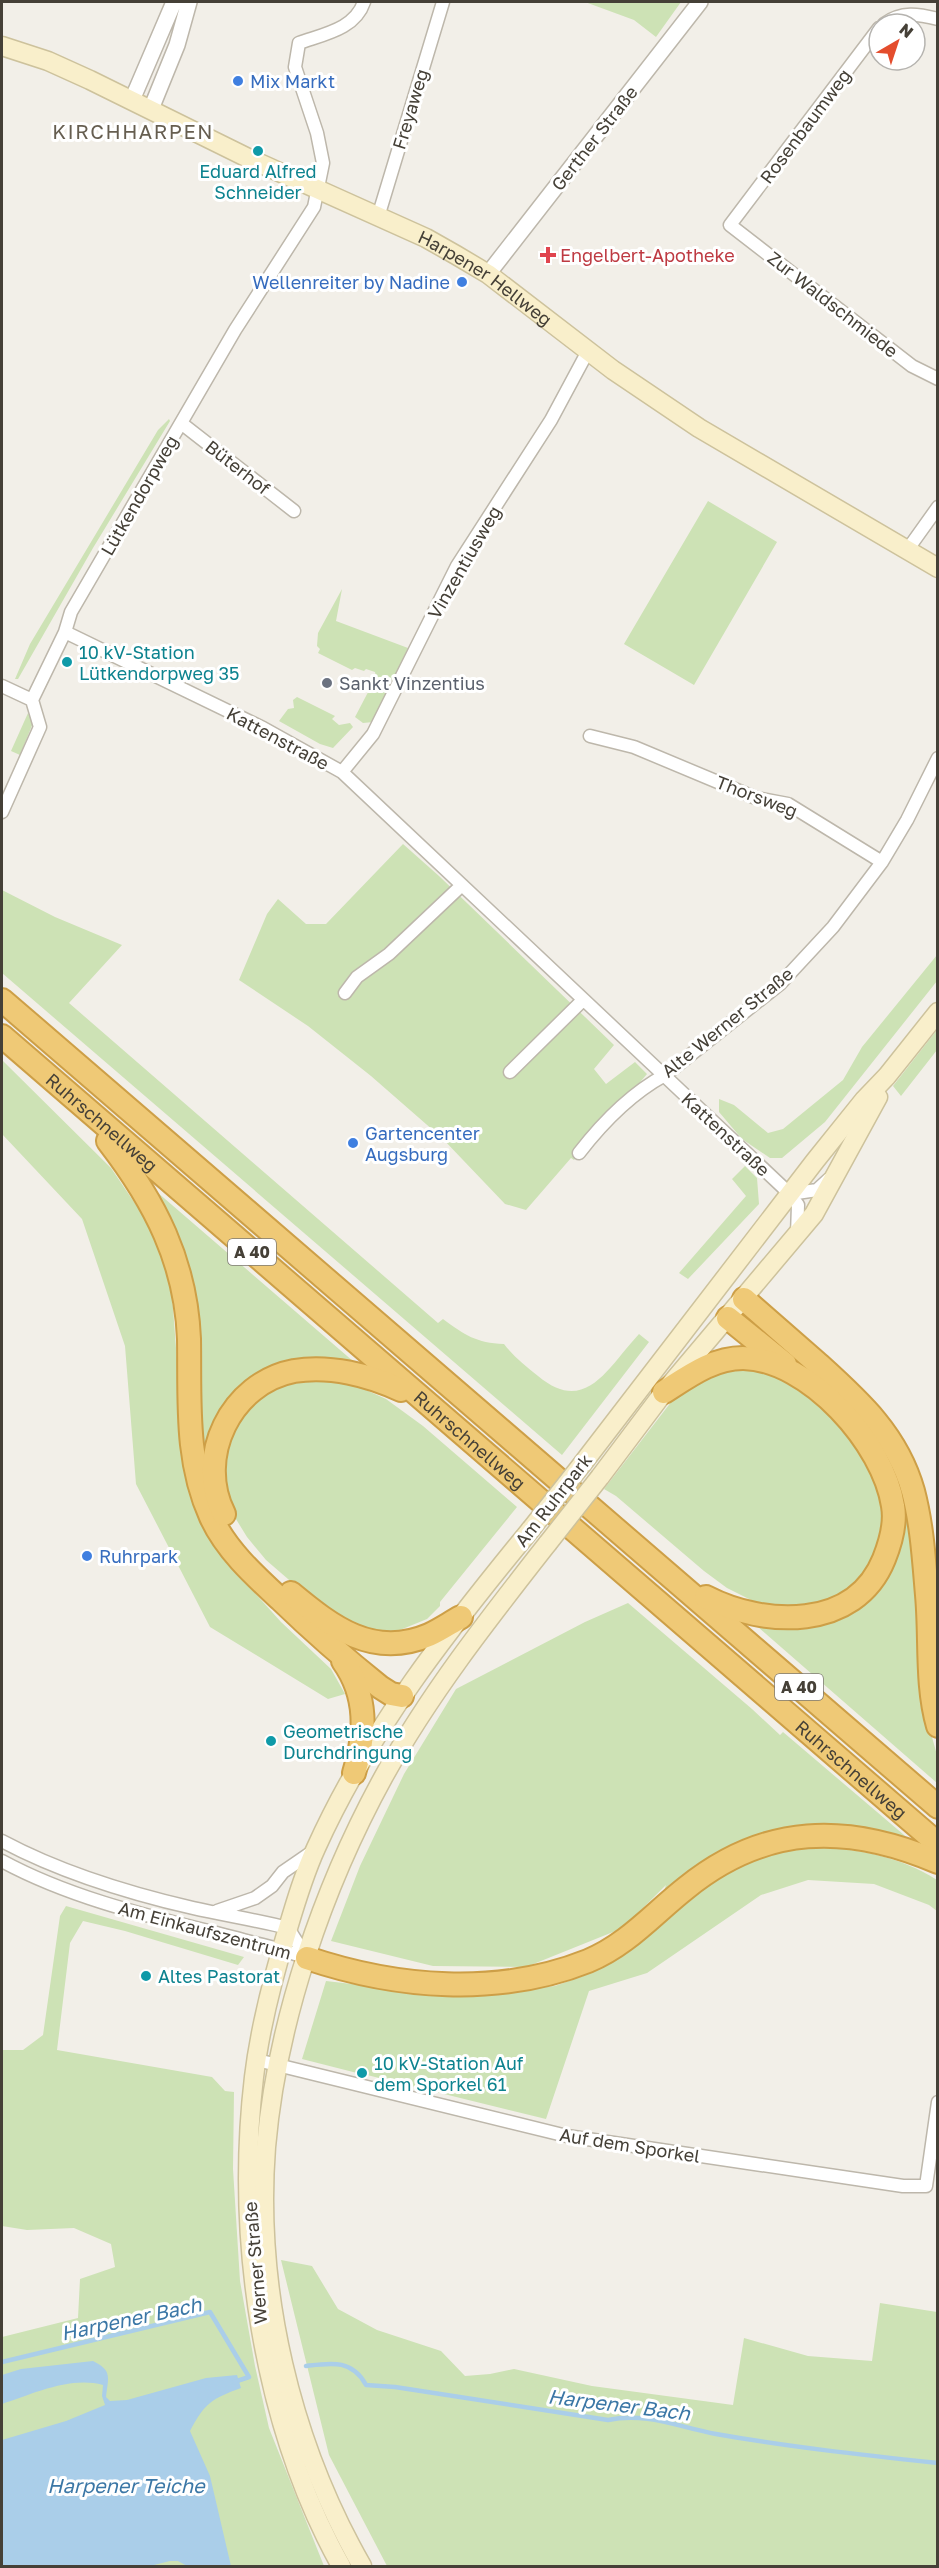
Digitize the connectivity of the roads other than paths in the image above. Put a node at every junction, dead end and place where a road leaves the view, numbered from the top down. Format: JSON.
{"nodes":[{"id":1,"x":174,"y":2,"type":"edge"},
{"id":2,"x":189,"y":2,"type":"edge"},
{"id":3,"x":364,"y":2,"type":"edge"},
{"id":4,"x":443,"y":2,"type":"edge"},
{"id":5,"x":700,"y":2,"type":"edge"},
{"id":6,"x":867,"y":44,"type":"edge"},
{"id":7,"x":2,"y":46,"type":"edge"},
{"id":8,"x":132,"y":100,"type":"junction"},
{"id":9,"x":151,"y":109,"type":"junction"},
{"id":10,"x":319,"y":192,"type":"junction"},
{"id":11,"x":378,"y":217,"type":"junction"},
{"id":12,"x":730,"y":225,"type":"joint"},
{"id":13,"x":488,"y":274,"type":"junction"},
{"id":14,"x":588,"y":351,"type":"junction"},
{"id":15,"x":938,"y":379,"type":"edge"},
{"id":16,"x":181,"y":423,"type":"junction"},
{"id":17,"x":938,"y":507,"type":"edge"},
{"id":18,"x":294,"y":511,"type":"dead end"},
{"id":19,"x":908,"y":549,"type":"junction"},
{"id":20,"x":938,"y":568,"type":"edge"},
{"id":21,"x":65,"y":632,"type":"junction"},
{"id":22,"x":2,"y":686,"type":"edge"},
{"id":23,"x":32,"y":700,"type":"junction"},
{"id":24,"x":590,"y":736,"type":"dead end"},
{"id":25,"x":938,"y":758,"type":"edge"},
{"id":26,"x":342,"y":772,"type":"junction"},
{"id":27,"x":2,"y":812,"type":"edge"},
{"id":28,"x":882,"y":862,"type":"junction"},
{"id":29,"x":462,"y":885,"type":"junction"},
{"id":30,"x":345,"y":993,"type":"dead end"},
{"id":31,"x":2,"y":1000,"type":"edge"},
{"id":32,"x":583,"y":1000,"type":"junction"},
{"id":33,"x":938,"y":1012,"type":"edge"},
{"id":34,"x":2,"y":1036,"type":"edge"},
{"id":35,"x":510,"y":1072,"type":"dead end"},
{"id":36,"x":665,"y":1075,"type":"junction"},
{"id":37,"x":887,"y":1076,"type":"junction"},
{"id":38,"x":64,"y":1091,"type":"junction"},
{"id":39,"x":579,"y":1153,"type":"dead end"},
{"id":40,"x":841,"y":1166,"type":"junction"},
{"id":41,"x":790,"y":1194,"type":"junction"},
{"id":42,"x":797,"y":1235,"type":"junction"},
{"id":43,"x":744,"y":1299,"type":"junction"},
{"id":44,"x":704,"y":1305,"type":"junction"},
{"id":45,"x":728,"y":1318,"type":"junction"},
{"id":46,"x":802,"y":1378,"type":"junction"},
{"id":47,"x":664,"y":1392,"type":"junction"},
{"id":48,"x":439,"y":1414,"type":"junction"},
{"id":49,"x":660,"y":1568,"type":"junction"},
{"id":50,"x":461,"y":1617,"type":"junction"},
{"id":51,"x":330,"y":1647,"type":"junction"},
{"id":52,"x":440,"y":1686,"type":"junction"},
{"id":53,"x":402,"y":1696,"type":"junction"},
{"id":54,"x":938,"y":1726,"type":"edge"},
{"id":55,"x":354,"y":1773,"type":"junction"},
{"id":56,"x":938,"y":1807,"type":"edge"},
{"id":57,"x":2,"y":1840,"type":"edge"},
{"id":58,"x":938,"y":1844,"type":"edge"},
{"id":59,"x":315,"y":1849,"type":"junction"},
{"id":60,"x":2,"y":1861,"type":"edge"},
{"id":61,"x":938,"y":1862,"type":"edge"},
{"id":62,"x":214,"y":1912,"type":"junction"},
{"id":63,"x":288,"y":1928,"type":"junction"},
{"id":64,"x":281,"y":1949,"type":"junction"},
{"id":65,"x":307,"y":1958,"type":"junction"},
{"id":66,"x":257,"y":2060,"type":"junction"},
{"id":67,"x":278,"y":2067,"type":"junction"},
{"id":68,"x":938,"y":2102,"type":"edge"},
{"id":69,"x":341,"y":2566,"type":"edge"},
{"id":70,"x":362,"y":2566,"type":"edge"}],
"edges":[{"from":1,"to":8,"type":"street"},
{"from":2,"to":9,"type":"street"},
{"from":3,"to":10,"type":"street","name":"Lütkendorpweg"},
{"from":4,"to":11,"type":"street","name":"Freyaweg"},
{"from":5,"to":13,"type":"street","name":"Gerther Straße"},
{"from":6,"to":12,"type":"street","name":"Rosenbaumweg"},
{"from":7,"to":8,"type":"main road","name":"Harpener Hellweg"},
{"from":8,"to":9,"type":"main road","name":"Harpener Hellweg"},
{"from":9,"to":10,"type":"main road","name":"Harpener Hellweg"},
{"from":10,"to":11,"type":"main road","name":"Harpener Hellweg"},
{"from":10,"to":16,"type":"street","name":"Lütkendorpweg"},
{"from":11,"to":13,"type":"main road","name":"Harpener Hellweg"},
{"from":12,"to":15,"type":"street","name":"Zur Waldschmiede"},
{"from":13,"to":14,"type":"main road","name":"Harpener Hellweg"},
{"from":14,"to":19,"type":"main road","name":"Harpener Hellweg"},
{"from":14,"to":26,"type":"street","name":"Vinzentiusweg"},
{"from":16,"to":18,"type":"street","name":"Büterhof"},
{"from":16,"to":21,"type":"street","name":"Lütkendorpweg"},
{"from":17,"to":19,"type":"street"},
{"from":19,"to":20,"type":"main road","name":"Harpener Hellweg"},
{"from":21,"to":23,"type":"street","name":"Lütkendorpweg"},
{"from":21,"to":26,"type":"street","name":"Kattenstraße"},
{"from":22,"to":23,"type":"street"},
{"from":23,"to":27,"type":"street"},
{"from":24,"to":28,"type":"street","name":"Thorsweg"},
{"from":25,"to":28,"type":"street","name":"Alte Werner Straße"},
{"from":26,"to":29,"type":"street","name":"Kattenstraße"},
{"from":28,"to":36,"type":"street","name":"Alte Werner Straße"},
{"from":29,"to":30,"type":"street"},
{"from":29,"to":32,"type":"street","name":"Kattenstraße"},
{"from":31,"to":49,"type":"highway","name":"Ruhrschnellweg","number":"A 40"},
{"from":32,"to":35,"type":"street"},
{"from":32,"to":36,"type":"street","name":"Kattenstraße"},
{"from":33,"to":37,"type":"main road","name":"Am Ruhrpark"},
{"from":34,"to":38,"type":"highway","name":"Ruhrschnellweg","number":"A 40"},
{"from":36,"to":39,"type":"street","name":"Alte Werner Straße"},
{"from":36,"to":41,"type":"street","name":"Kattenstraße"},
{"from":37,"to":40,"type":"main road","name":"Am Ruhrpark"},
{"from":37,"to":41,"type":"main road","name":"Am Ruhrpark"},
{"from":38,"to":48,"type":"highway","name":"Ruhrschnellweg","number":"A 40"},
{"from":38,"to":51,"type":"highway"},
{"from":40,"to":41,"type":"street"},
{"from":40,"to":42,"type":"main road","name":"Am Ruhrpark"},
{"from":41,"to":42,"type":"street"},
{"from":41,"to":44,"type":"main road","name":"Am Ruhrpark"},
{"from":42,"to":43,"type":"main road","name":"Am Ruhrpark"},
{"from":43,"to":44,"type":"main road"},
{"from":43,"to":45,"type":"main road","name":"Am Ruhrpark"},
{"from":43,"to":54,"type":"highway"},
{"from":44,"to":45,"type":"main road"},
{"from":44,"to":50,"type":"main road","name":"Am Ruhrpark","bridge":true},
{"from":45,"to":46,"type":"highway"},
{"from":45,"to":47,"type":"main road","name":"Am Ruhrpark"},
{"from":46,"to":47,"type":"highway"},
{"from":46,"to":49,"type":"highway"},
{"from":47,"to":52,"type":"main road","name":"Am Ruhrpark","bridge":true},
{"from":48,"to":50,"type":"highway"},
{"from":48,"to":58,"type":"highway","name":"Ruhrschnellweg","number":"A 40"},
{"from":49,"to":56,"type":"highway","name":"Ruhrschnellweg","number":"A 40"},
{"from":50,"to":53,"type":"main road","name":"Am Ruhrpark"},
{"from":51,"to":53,"type":"highway"},
{"from":51,"to":55,"type":"highway"},
{"from":52,"to":53,"type":"main road"},
{"from":52,"to":65,"type":"main road","name":"Am Ruhrpark"},
{"from":53,"to":55,"type":"main road","name":"Am Ruhrpark"},
{"from":55,"to":59,"type":"main road","name":"Am Ruhrpark"},
{"from":57,"to":62,"type":"street","name":"Am Einkaufszentrum"},
{"from":59,"to":62,"type":"street","name":"Am Einkaufszentrum"},
{"from":59,"to":63,"type":"main road","name":"Am Ruhrpark"},
{"from":60,"to":64,"type":"street","name":"Am Einkaufszentrum"},
{"from":61,"to":65,"type":"highway"},
{"from":62,"to":63,"type":"street","name":"Am Einkaufszentrum"},
{"from":63,"to":64,"type":"main road","name":"Am Ruhrpark"},
{"from":63,"to":65,"type":"street","name":"Am Einkaufszentrum"},
{"from":64,"to":65,"type":"street","name":"Am Einkaufszentrum"},
{"from":64,"to":66,"type":"main road","name":"Werner Straße"},
{"from":65,"to":67,"type":"main road","name":"Werner Straße"},
{"from":66,"to":67,"type":"street","name":"Auf dem Sporkel"},
{"from":66,"to":69,"type":"main road","name":"Werner Straße"},
{"from":67,"to":68,"type":"street","name":"Auf dem Sporkel"},
{"from":67,"to":70,"type":"main road","name":"Werner Straße"}]}
